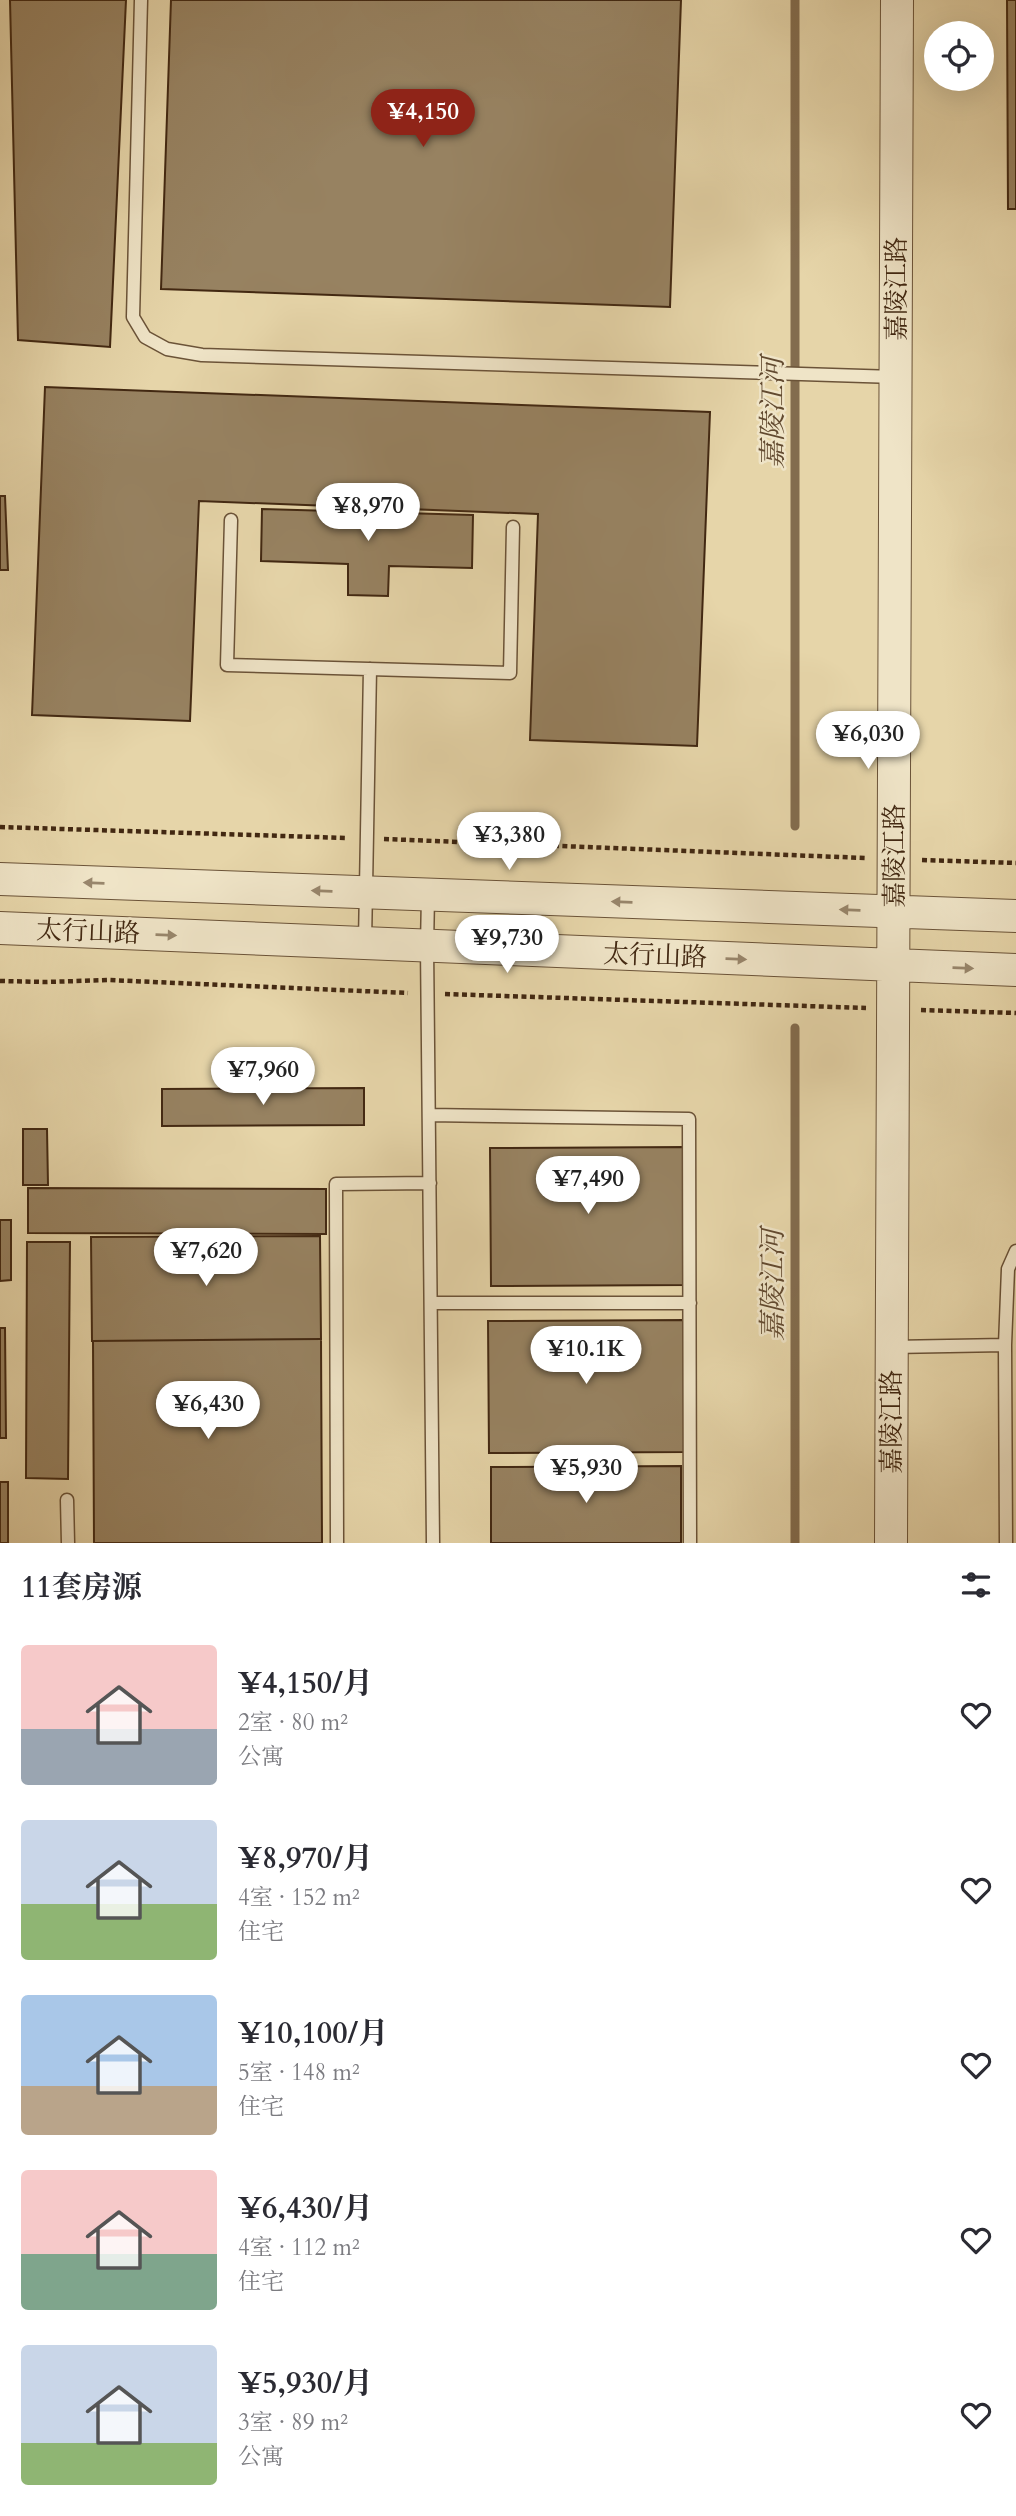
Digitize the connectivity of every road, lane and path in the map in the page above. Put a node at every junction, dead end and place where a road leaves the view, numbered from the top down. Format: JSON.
{"nodes":[{"id":1,"x":141,"y":0,"type":"edge"},
{"id":2,"x":897,"y":0,"type":"edge"},
{"id":3,"x":895,"y":377,"type":"junction"},
{"id":4,"x":231,"y":520,"type":"dead end"},
{"id":5,"x":513,"y":527,"type":"dead end"},
{"id":6,"x":370,"y":669,"type":"junction"},
{"id":7,"x":0,"y":827,"type":"edge"},
{"id":8,"x":367,"y":839,"type":"junction"},
{"id":9,"x":894,"y":859,"type":"junction"},
{"id":10,"x":1016,"y":863,"type":"edge"},
{"id":11,"x":0,"y":879,"type":"edge"},
{"id":12,"x":366,"y":893,"type":"junction"},
{"id":13,"x":428,"y":895,"type":"junction"},
{"id":14,"x":894,"y":912,"type":"junction"},
{"id":15,"x":1016,"y":916,"type":"edge"},
{"id":16,"x":0,"y":928,"type":"edge"},
{"id":17,"x":365,"y":943,"type":"junction"},
{"id":18,"x":427,"y":946,"type":"junction"},
{"id":19,"x":894,"y":966,"type":"junction"},
{"id":20,"x":1016,"y":970,"type":"edge"},
{"id":21,"x":0,"y":981,"type":"edge"},
{"id":22,"x":428,"y":994,"type":"junction"},
{"id":23,"x":894,"y":1009,"type":"junction"},
{"id":24,"x":1016,"y":1013,"type":"edge"},
{"id":25,"x":429,"y":1115,"type":"junction"},
{"id":26,"x":430,"y":1183,"type":"junction"},
{"id":27,"x":1016,"y":1251,"type":"edge"},
{"id":28,"x":431,"y":1303,"type":"junction"},
{"id":29,"x":690,"y":1303,"type":"junction"},
{"id":30,"x":1005,"y":1345,"type":"junction"},
{"id":31,"x":892,"y":1347,"type":"junction"},
{"id":32,"x":67,"y":1500,"type":"dead end"},
{"id":33,"x":68,"y":1543,"type":"edge"},
{"id":34,"x":337,"y":1543,"type":"edge"},
{"id":35,"x":433,"y":1543,"type":"edge"},
{"id":36,"x":690,"y":1543,"type":"edge"},
{"id":37,"x":891,"y":1543,"type":"edge"},
{"id":38,"x":1006,"y":1543,"type":"edge"}],
"edges":[{"from":1,"to":3,"type":"lane"},
{"from":2,"to":3,"type":"street","name":"嘉陵江路"},
{"from":3,"to":9,"type":"street","name":"嘉陵江路"},
{"from":4,"to":6,"type":"lane"},
{"from":5,"to":6,"type":"lane"},
{"from":6,"to":8,"type":"lane"},
{"from":7,"to":8,"type":"path"},
{"from":8,"to":9,"type":"path"},
{"from":8,"to":12,"type":"lane"},
{"from":9,"to":10,"type":"path"},
{"from":9,"to":14,"type":"street","name":"嘉陵江路"},
{"from":12,"to":11,"type":"street","name":"太行山路","one_way":true},
{"from":12,"to":13,"type":"street","name":"太行山路"},
{"from":12,"to":17,"type":"lane"},
{"from":14,"to":13,"type":"street","name":"太行山路","one_way":true},
{"from":13,"to":18,"type":"lane"},
{"from":14,"to":15,"type":"street","name":"太行山路"},
{"from":14,"to":19,"type":"street","name":"嘉陵江路"},
{"from":16,"to":17,"type":"street","name":"太行山路","one_way":true},
{"from":17,"to":18,"type":"street","name":"太行山路"},
{"from":18,"to":19,"type":"street","name":"太行山路","one_way":true},
{"from":18,"to":22,"type":"lane"},
{"from":19,"to":20,"type":"street","name":"太行山路","one_way":true},
{"from":19,"to":23,"type":"street","name":"嘉陵江路"},
{"from":21,"to":22,"type":"path"},
{"from":22,"to":23,"type":"path"},
{"from":22,"to":25,"type":"lane"},
{"from":23,"to":24,"type":"path"},
{"from":23,"to":31,"type":"street","name":"嘉陵江路"},
{"from":25,"to":26,"type":"lane"},
{"from":25,"to":29,"type":"lane"},
{"from":26,"to":28,"type":"lane"},
{"from":26,"to":34,"type":"lane"},
{"from":27,"to":30,"type":"lane"},
{"from":28,"to":29,"type":"lane"},
{"from":28,"to":35,"type":"lane"},
{"from":29,"to":36,"type":"lane"},
{"from":30,"to":31,"type":"lane"},
{"from":30,"to":38,"type":"lane"},
{"from":31,"to":37,"type":"street","name":"嘉陵江路"},
{"from":32,"to":33,"type":"lane"}]}
